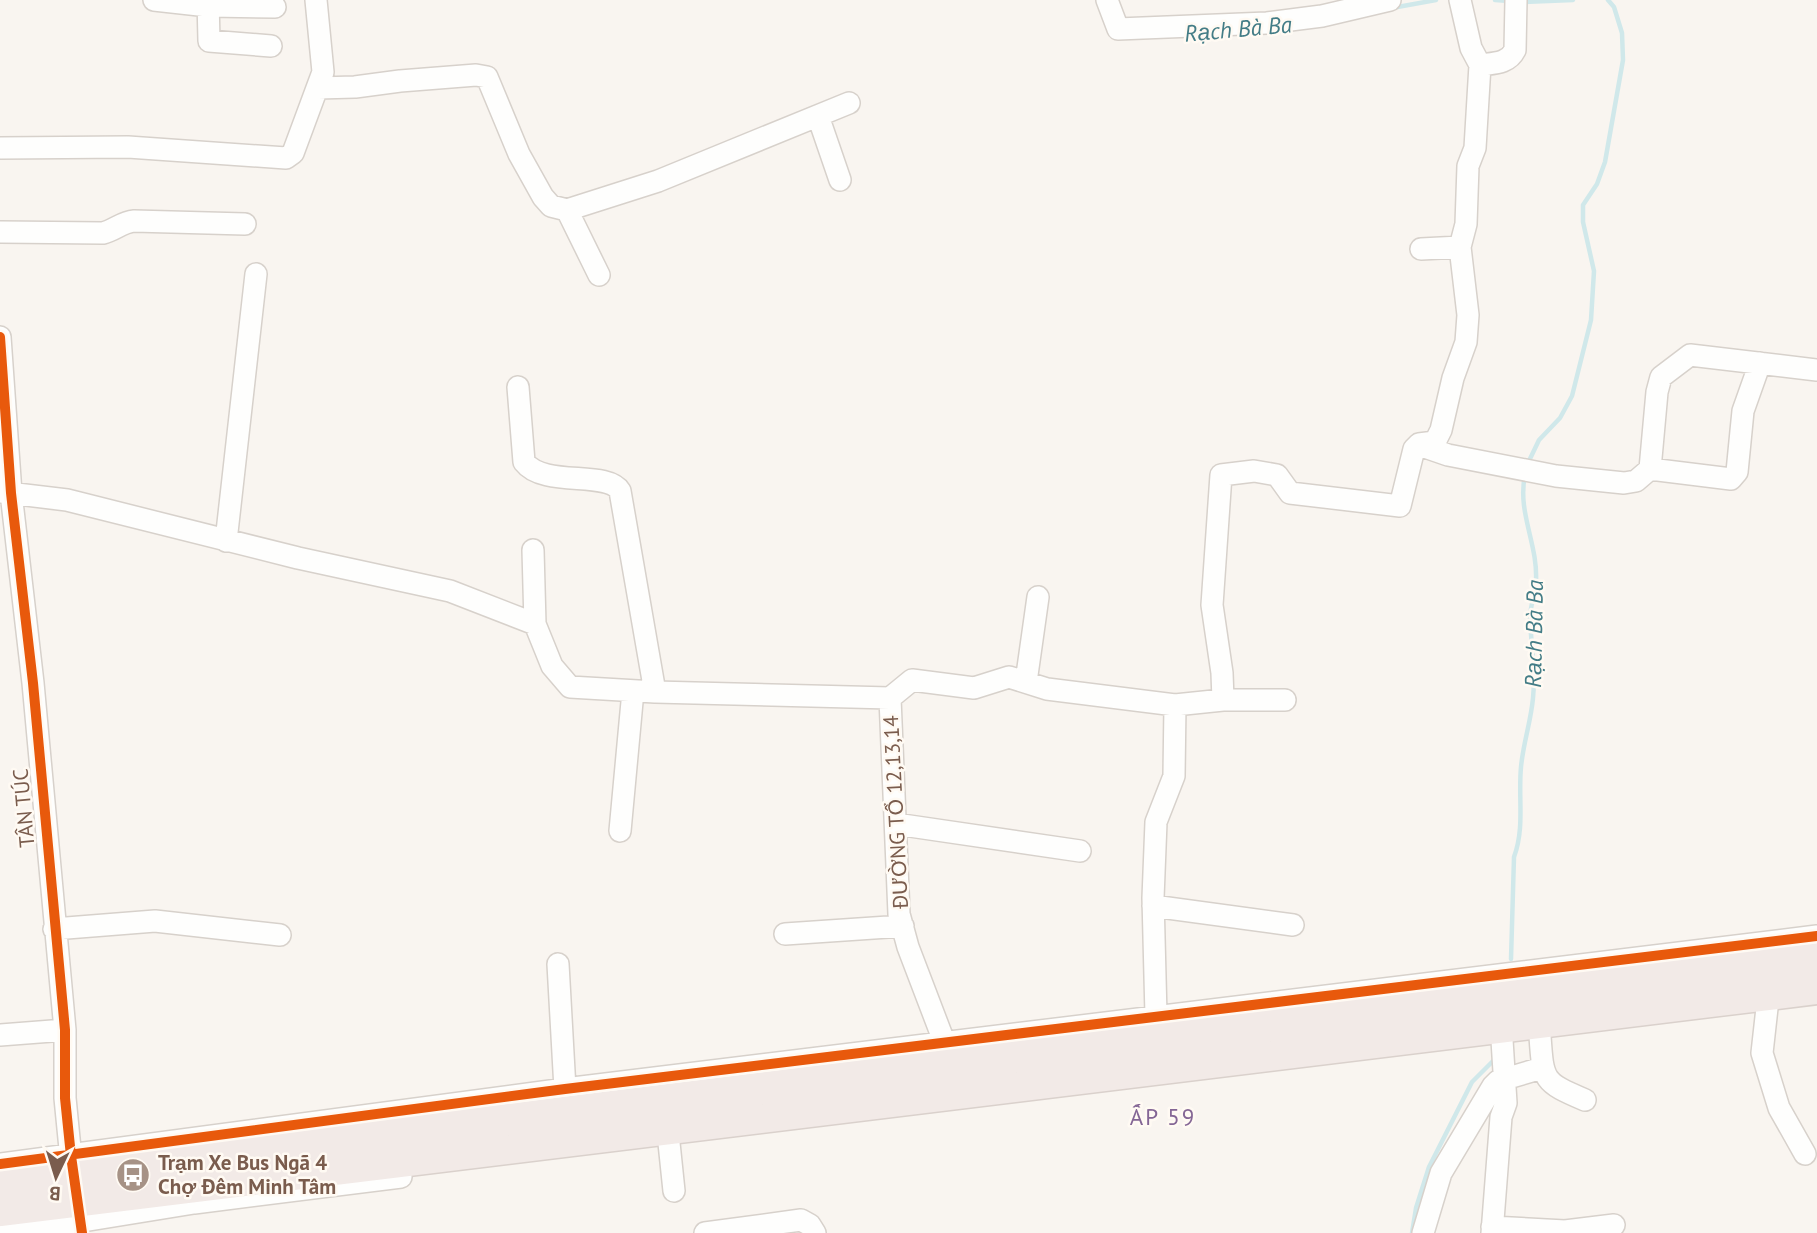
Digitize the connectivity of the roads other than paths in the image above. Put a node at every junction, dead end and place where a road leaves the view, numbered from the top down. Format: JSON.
{"nodes":[{"id":1,"x":154,"y":0,"type":"edge"},
{"id":2,"x":316,"y":0,"type":"edge"},
{"id":3,"x":1107,"y":0,"type":"edge"},
{"id":4,"x":1390,"y":0,"type":"edge"},
{"id":5,"x":208,"y":3,"type":"edge"},
{"id":6,"x":1461,"y":4,"type":"edge"},
{"id":7,"x":1516,"y":6,"type":"edge"},
{"id":8,"x":275,"y":7,"type":"dead end"},
{"id":9,"x":271,"y":46,"type":"dead end"},
{"id":10,"x":1480,"y":65,"type":"junction"},
{"id":11,"x":318,"y":88,"type":"junction"},
{"id":12,"x":849,"y":103,"type":"dead end"},
{"id":13,"x":818,"y":117,"type":"junction"},
{"id":14,"x":0,"y":148,"type":"edge"},
{"id":15,"x":839,"y":180,"type":"dead end"},
{"id":16,"x":567,"y":210,"type":"junction"},
{"id":17,"x":245,"y":224,"type":"dead end"},
{"id":18,"x":0,"y":232,"type":"edge"},
{"id":19,"x":1460,"y":247,"type":"junction"},
{"id":20,"x":1421,"y":249,"type":"dead end"},
{"id":21,"x":256,"y":274,"type":"dead end"},
{"id":22,"x":599,"y":275,"type":"dead end"},
{"id":23,"x":0,"y":338,"type":"edge"},
{"id":24,"x":1760,"y":363,"type":"junction"},
{"id":25,"x":1817,"y":370,"type":"edge"},
{"id":26,"x":518,"y":387,"type":"dead end"},
{"id":27,"x":1419,"y":444,"type":"junction"},
{"id":28,"x":1650,"y":469,"type":"junction"},
{"id":29,"x":6,"y":492,"type":"edge"},
{"id":30,"x":226,"y":541,"type":"junction"},
{"id":31,"x":533,"y":550,"type":"dead end"},
{"id":32,"x":1038,"y":597,"type":"dead end"},
{"id":33,"x":534,"y":624,"type":"junction"},
{"id":34,"x":1026,"y":682,"type":"junction"},
{"id":35,"x":633,"y":691,"type":"junction"},
{"id":36,"x":655,"y":692,"type":"junction"},
{"id":37,"x":890,"y":698,"type":"junction"},
{"id":38,"x":1223,"y":700,"type":"junction"},
{"id":39,"x":1285,"y":700,"type":"dead end"},
{"id":40,"x":1175,"y":705,"type":"junction"},
{"id":41,"x":896,"y":824,"type":"junction"},
{"id":42,"x":620,"y":831,"type":"dead end"},
{"id":43,"x":1080,"y":851,"type":"dead end"},
{"id":44,"x":1153,"y":906,"type":"junction"},
{"id":45,"x":1293,"y":925,"type":"dead end"},
{"id":46,"x":902,"y":926,"type":"junction"},
{"id":47,"x":54,"y":929,"type":"junction"},
{"id":48,"x":785,"y":934,"type":"dead end"},
{"id":49,"x":280,"y":935,"type":"dead end"},
{"id":50,"x":1817,"y":936,"type":"edge"},
{"id":51,"x":1817,"y":957,"type":"edge"},
{"id":52,"x":558,"y":964,"type":"dead end"},
{"id":53,"x":1817,"y":988,"type":"edge"},
{"id":54,"x":1817,"y":1002,"type":"edge"},
{"id":55,"x":1767,"y":1008,"type":"junction"},
{"id":56,"x":1156,"y":1016,"type":"junction"},
{"id":57,"x":65,"y":1030,"type":"junction"},
{"id":58,"x":0,"y":1035,"type":"edge"},
{"id":59,"x":1540,"y":1036,"type":"junction"},
{"id":60,"x":1502,"y":1041,"type":"junction"},
{"id":61,"x":945,"y":1044,"type":"junction"},
{"id":62,"x":1542,"y":1068,"type":"junction"},
{"id":63,"x":1505,"y":1080,"type":"junction"},
{"id":64,"x":565,"y":1089,"type":"junction"},
{"id":65,"x":1585,"y":1100,"type":"dead end"},
{"id":66,"x":669,"y":1143,"type":"junction"},
{"id":67,"x":1805,"y":1154,"type":"dead end"},
{"id":68,"x":0,"y":1164,"type":"edge"},
{"id":69,"x":0,"y":1187,"type":"edge"},
{"id":70,"x":674,"y":1191,"type":"dead end"},
{"id":71,"x":77,"y":1198,"type":"edge"},
{"id":72,"x":0,"y":1210,"type":"edge"},
{"id":73,"x":1614,"y":1225,"type":"dead end"},
{"id":74,"x":808,"y":1227,"type":"edge"},
{"id":75,"x":1492,"y":1230,"type":"edge"},
{"id":76,"x":8,"y":1233,"type":"edge"},
{"id":77,"x":705,"y":1233,"type":"edge"},
{"id":78,"x":1423,"y":1233,"type":"edge"}],
"edges":[{"from":1,"to":5,"type":"street"},
{"from":2,"to":11,"type":"street"},
{"from":3,"to":4,"type":"street"},
{"from":5,"to":8,"type":"street"},
{"from":5,"to":9,"type":"street"},
{"from":6,"to":10,"type":"street"},
{"from":7,"to":10,"type":"street"},
{"from":10,"to":19,"type":"street"},
{"from":11,"to":14,"type":"street"},
{"from":11,"to":16,"type":"street"},
{"from":12,"to":13,"type":"street"},
{"from":13,"to":15,"type":"street"},
{"from":13,"to":16,"type":"street"},
{"from":16,"to":22,"type":"street"},
{"from":17,"to":18,"type":"street"},
{"from":19,"to":20,"type":"street"},
{"from":19,"to":27,"type":"street"},
{"from":21,"to":30,"type":"street"},
{"from":23,"to":29,"type":"street","name":"TÂN TÚC"},
{"from":24,"to":25,"type":"street"},
{"from":24,"to":28,"type":"street"},
{"from":24,"to":28,"type":"street"},
{"from":26,"to":36,"type":"street"},
{"from":27,"to":28,"type":"street"},
{"from":27,"to":38,"type":"street"},
{"from":29,"to":30,"type":"street"},
{"from":29,"to":47,"type":"street","name":"TÂN TÚC"},
{"from":30,"to":33,"type":"street"},
{"from":31,"to":33,"type":"street"},
{"from":32,"to":34,"type":"street"},
{"from":33,"to":35,"type":"street"},
{"from":34,"to":37,"type":"street"},
{"from":34,"to":40,"type":"street"},
{"from":35,"to":36,"type":"street"},
{"from":35,"to":42,"type":"street"},
{"from":36,"to":37,"type":"street"},
{"from":37,"to":41,"type":"street","name":"ĐƯỜNG TỔ 12,13,14"},
{"from":38,"to":39,"type":"street"},
{"from":38,"to":40,"type":"street"},
{"from":40,"to":44,"type":"street"},
{"from":41,"to":43,"type":"street"},
{"from":41,"to":46,"type":"street","name":"ĐƯỜNG TỔ 12,13,14"},
{"from":44,"to":45,"type":"street"},
{"from":44,"to":56,"type":"street"},
{"from":46,"to":48,"type":"street"},
{"from":46,"to":61,"type":"street","name":"ĐƯỜNG TỔ 12,13,14"},
{"from":47,"to":49,"type":"street"},
{"from":47,"to":57,"type":"street","name":"TÂN TÚC"},
{"from":50,"to":56,"type":"street"},
{"from":51,"to":71,"type":"highway"},
{"from":52,"to":64,"type":"street"},
{"from":53,"to":71,"type":"highway"},
{"from":54,"to":55,"type":"street"},
{"from":55,"to":59,"type":"street"},
{"from":55,"to":67,"type":"street"},
{"from":56,"to":61,"type":"street"},
{"from":57,"to":58,"type":"street"},
{"from":57,"to":71,"type":"street","name":"TÂN TÚC"},
{"from":59,"to":60,"type":"street"},
{"from":59,"to":62,"type":"street"},
{"from":60,"to":63,"type":"street"},
{"from":60,"to":66,"type":"street"},
{"from":61,"to":64,"type":"street"},
{"from":62,"to":63,"type":"street"},
{"from":62,"to":65,"type":"street"},
{"from":63,"to":75,"type":"street"},
{"from":63,"to":78,"type":"street"},
{"from":64,"to":71,"type":"street"},
{"from":66,"to":70,"type":"street"},
{"from":66,"to":71,"type":"street"},
{"from":68,"to":71,"type":"street"},
{"from":69,"to":71,"type":"highway"},
{"from":71,"to":72,"type":"highway"},
{"from":71,"to":76,"type":"street"},
{"from":73,"to":75,"type":"street"},
{"from":74,"to":77,"type":"street"}]}
